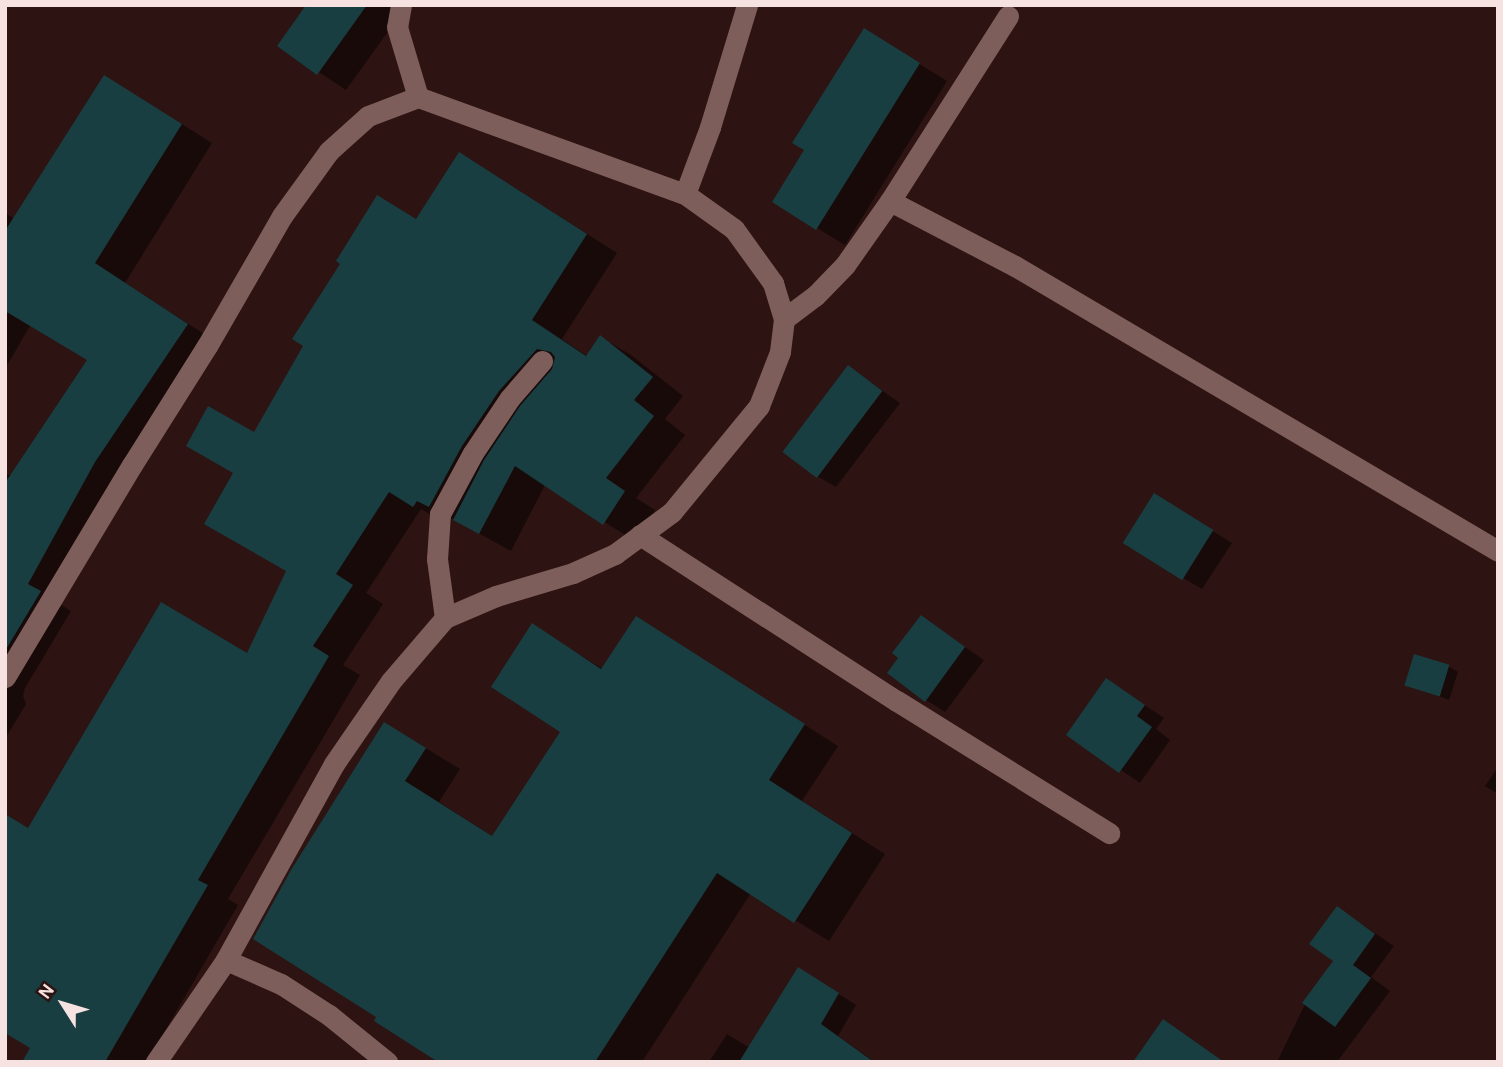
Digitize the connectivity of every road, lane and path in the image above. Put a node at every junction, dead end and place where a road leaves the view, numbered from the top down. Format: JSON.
{"nodes":[{"id":1,"x":401,"y":5,"type":"edge"},
{"id":2,"x":747,"y":5,"type":"edge"},
{"id":3,"x":1008,"y":16,"type":"dead end"},
{"id":4,"x":418,"y":97,"type":"junction"},
{"id":5,"x":685,"y":194,"type":"junction"},
{"id":6,"x":890,"y":201,"type":"junction"},
{"id":7,"x":784,"y":319,"type":"junction"},
{"id":8,"x":542,"y":361,"type":"dead end"},
{"id":9,"x":640,"y":535,"type":"junction"},
{"id":10,"x":1498,"y":551,"type":"edge"},
{"id":11,"x":445,"y":618,"type":"junction"},
{"id":12,"x":5,"y":677,"type":"edge"},
{"id":13,"x":1109,"y":832,"type":"dead end"},
{"id":14,"x":226,"y":960,"type":"junction"},
{"id":15,"x":156,"y":1062,"type":"edge"},
{"id":16,"x":387,"y":1062,"type":"edge"}],
"edges":[{"from":1,"to":4,"type":"street"},
{"from":2,"to":5,"type":"street"},
{"from":3,"to":6,"type":"street"},
{"from":4,"to":5,"type":"street"},
{"from":4,"to":12,"type":"street"},
{"from":5,"to":7,"type":"street"},
{"from":6,"to":7,"type":"street"},
{"from":6,"to":10,"type":"street"},
{"from":7,"to":9,"type":"street"},
{"from":8,"to":11,"type":"street"},
{"from":9,"to":11,"type":"street"},
{"from":9,"to":13,"type":"street"},
{"from":11,"to":14,"type":"street"},
{"from":14,"to":15,"type":"street"},
{"from":14,"to":16,"type":"street"}]}
